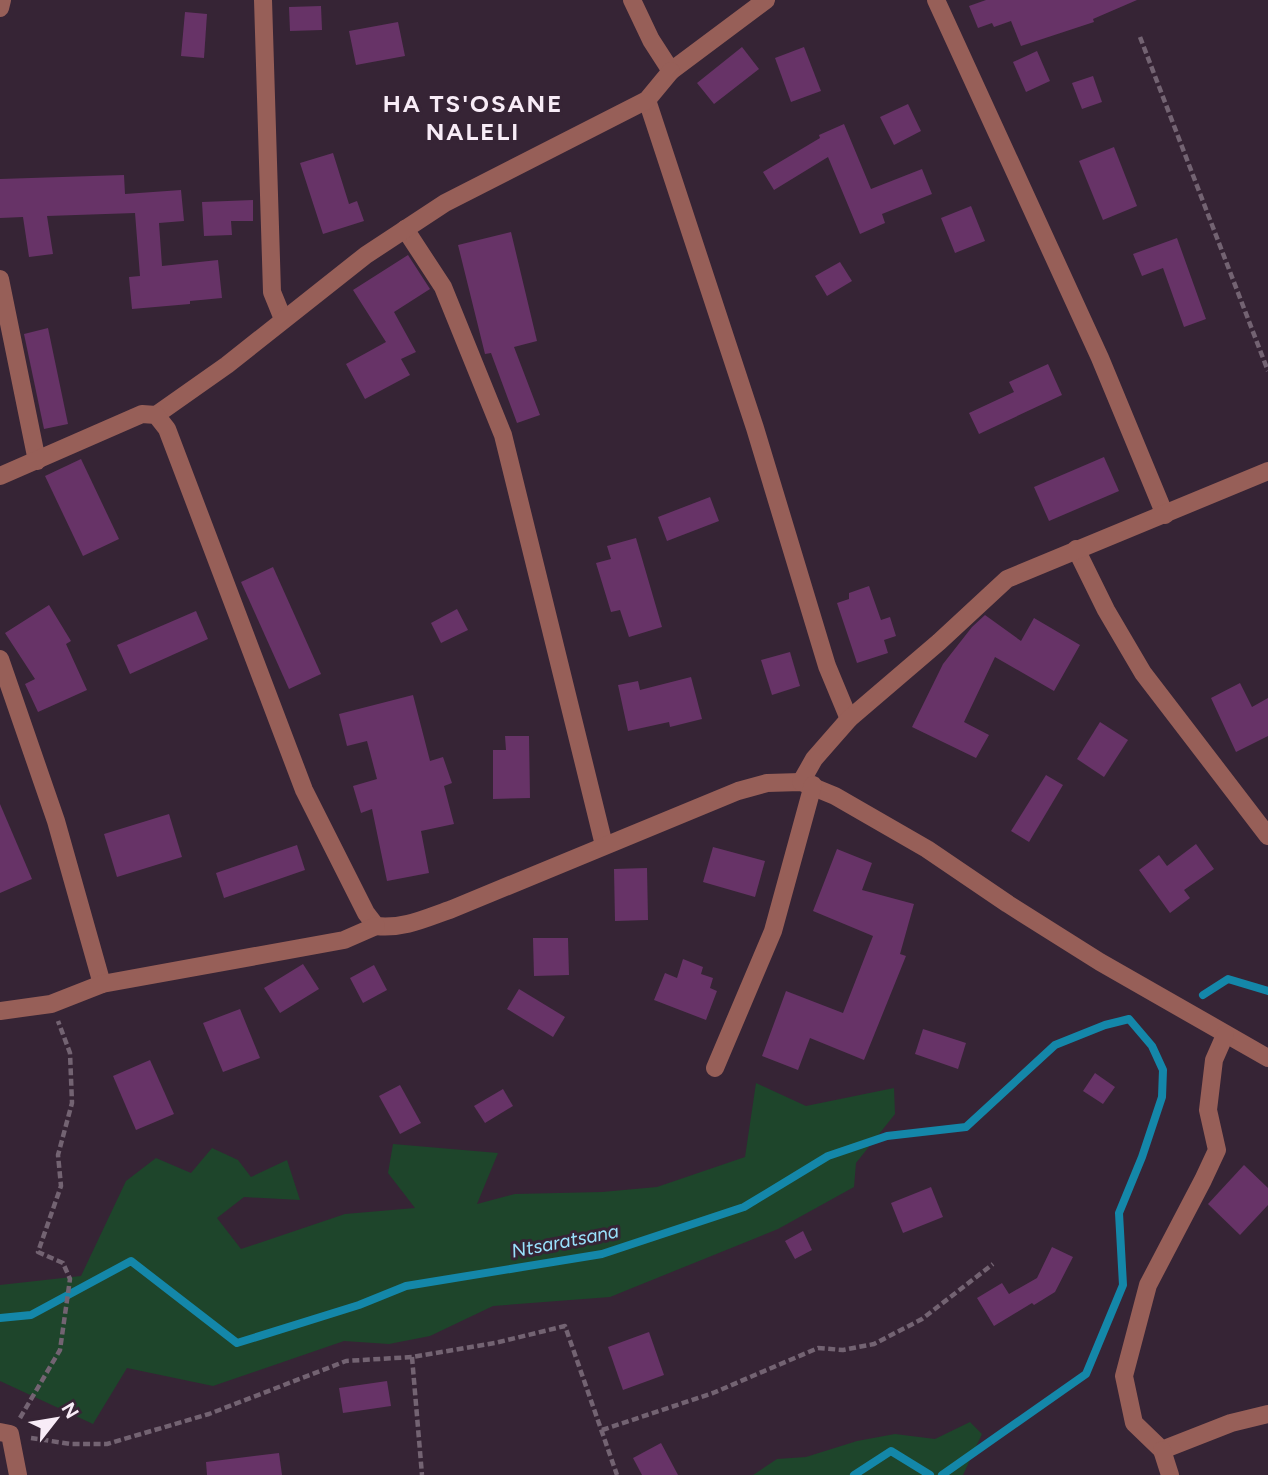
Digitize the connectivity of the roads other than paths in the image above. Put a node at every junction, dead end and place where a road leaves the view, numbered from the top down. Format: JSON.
{"nodes":[{"id":1,"x":2,"y":0,"type":"edge"},
{"id":2,"x":263,"y":0,"type":"edge"},
{"id":3,"x":632,"y":0,"type":"edge"},
{"id":4,"x":766,"y":0,"type":"edge"},
{"id":5,"x":936,"y":0,"type":"edge"},
{"id":6,"x":0,"y":8,"type":"edge"},
{"id":7,"x":671,"y":71,"type":"junction"},
{"id":8,"x":647,"y":100,"type":"junction"},
{"id":9,"x":405,"y":229,"type":"junction"},
{"id":10,"x":0,"y":279,"type":"edge"},
{"id":11,"x":283,"y":319,"type":"junction"},
{"id":12,"x":156,"y":415,"type":"junction"},
{"id":13,"x":37,"y":461,"type":"junction"},
{"id":14,"x":1268,"y":471,"type":"edge"},
{"id":15,"x":0,"y":475,"type":"edge"},
{"id":16,"x":1165,"y":515,"type":"junction"},
{"id":17,"x":1076,"y":549,"type":"junction"},
{"id":18,"x":0,"y":659,"type":"edge"},
{"id":19,"x":849,"y":719,"type":"junction"},
{"id":20,"x":807,"y":784,"type":"junction"},
{"id":21,"x":1268,"y":836,"type":"edge"},
{"id":22,"x":604,"y":845,"type":"junction"},
{"id":23,"x":376,"y":926,"type":"junction"},
{"id":24,"x":102,"y":984,"type":"junction"},
{"id":25,"x":0,"y":1011,"type":"edge"},
{"id":26,"x":1225,"y":1035,"type":"junction"},
{"id":27,"x":1268,"y":1058,"type":"edge"},
{"id":28,"x":715,"y":1068,"type":"dead end"},
{"id":29,"x":1268,"y":1414,"type":"edge"},
{"id":30,"x":5,"y":1433,"type":"edge"},
{"id":31,"x":1162,"y":1450,"type":"junction"},
{"id":32,"x":18,"y":1475,"type":"edge"},
{"id":33,"x":1170,"y":1475,"type":"edge"}],
"edges":[{"from":1,"to":6,"type":"street"},
{"from":2,"to":11,"type":"street"},
{"from":3,"to":7,"type":"street"},
{"from":4,"to":7,"type":"street"},
{"from":5,"to":16,"type":"street"},
{"from":7,"to":8,"type":"street"},
{"from":8,"to":9,"type":"street"},
{"from":8,"to":19,"type":"street"},
{"from":9,"to":11,"type":"street"},
{"from":9,"to":22,"type":"street"},
{"from":10,"to":13,"type":"street"},
{"from":11,"to":12,"type":"street"},
{"from":12,"to":13,"type":"street"},
{"from":12,"to":23,"type":"street"},
{"from":13,"to":15,"type":"street"},
{"from":14,"to":16,"type":"street"},
{"from":16,"to":17,"type":"street"},
{"from":17,"to":19,"type":"street"},
{"from":17,"to":21,"type":"street"},
{"from":18,"to":24,"type":"street"},
{"from":19,"to":20,"type":"street"},
{"from":20,"to":22,"type":"street"},
{"from":20,"to":26,"type":"street"},
{"from":20,"to":28,"type":"street"},
{"from":22,"to":23,"type":"street"},
{"from":23,"to":24,"type":"street"},
{"from":24,"to":25,"type":"street"},
{"from":26,"to":27,"type":"street"},
{"from":26,"to":31,"type":"street"},
{"from":29,"to":31,"type":"street"},
{"from":30,"to":32,"type":"street"},
{"from":31,"to":33,"type":"street"}]}
